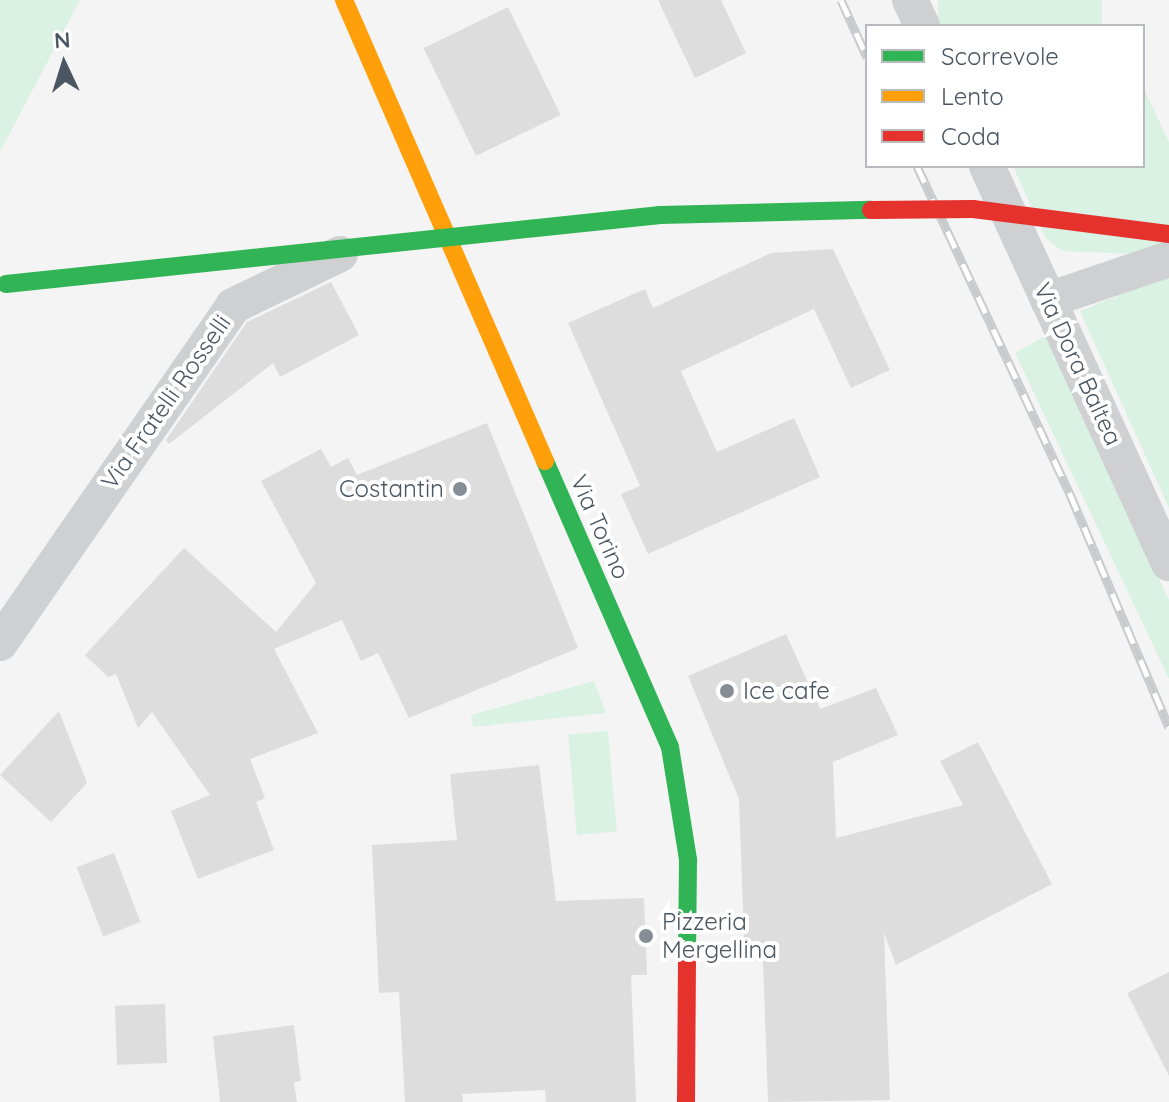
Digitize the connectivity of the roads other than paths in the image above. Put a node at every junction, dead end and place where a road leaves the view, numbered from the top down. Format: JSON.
{"nodes":[{"id":1,"x":344,"y":0,"type":"edge"},
{"id":2,"x":910,"y":0,"type":"edge"},
{"id":3,"x":921,"y":24,"type":"edge"},
{"id":4,"x":988,"y":168,"type":"edge"},
{"id":5,"x":438,"y":216,"type":"junction"},
{"id":6,"x":1169,"y":234,"type":"edge"},
{"id":7,"x":1169,"y":259,"type":"edge"},
{"id":8,"x":6,"y":284,"type":"dead end"},
{"id":9,"x":1048,"y":300,"type":"junction"},
{"id":10,"x":1169,"y":563,"type":"edge"},
{"id":11,"x":0,"y":643,"type":"edge"},
{"id":12,"x":686,"y":1102,"type":"edge"}],
"edges":[{"from":1,"to":5,"type":"street","name":"Via Torino"},
{"from":2,"to":3,"type":"street"},
{"from":4,"to":9,"type":"street","name":"Via Dora Baltea"},
{"from":5,"to":11,"type":"street","name":"Via Fratelli Rosselli"},
{"from":5,"to":12,"type":"street","name":"Via Torino"},
{"from":6,"to":8,"type":"street","bridge":true},
{"from":7,"to":9,"type":"street"},
{"from":9,"to":10,"type":"street","name":"Via Dora Baltea"}]}
